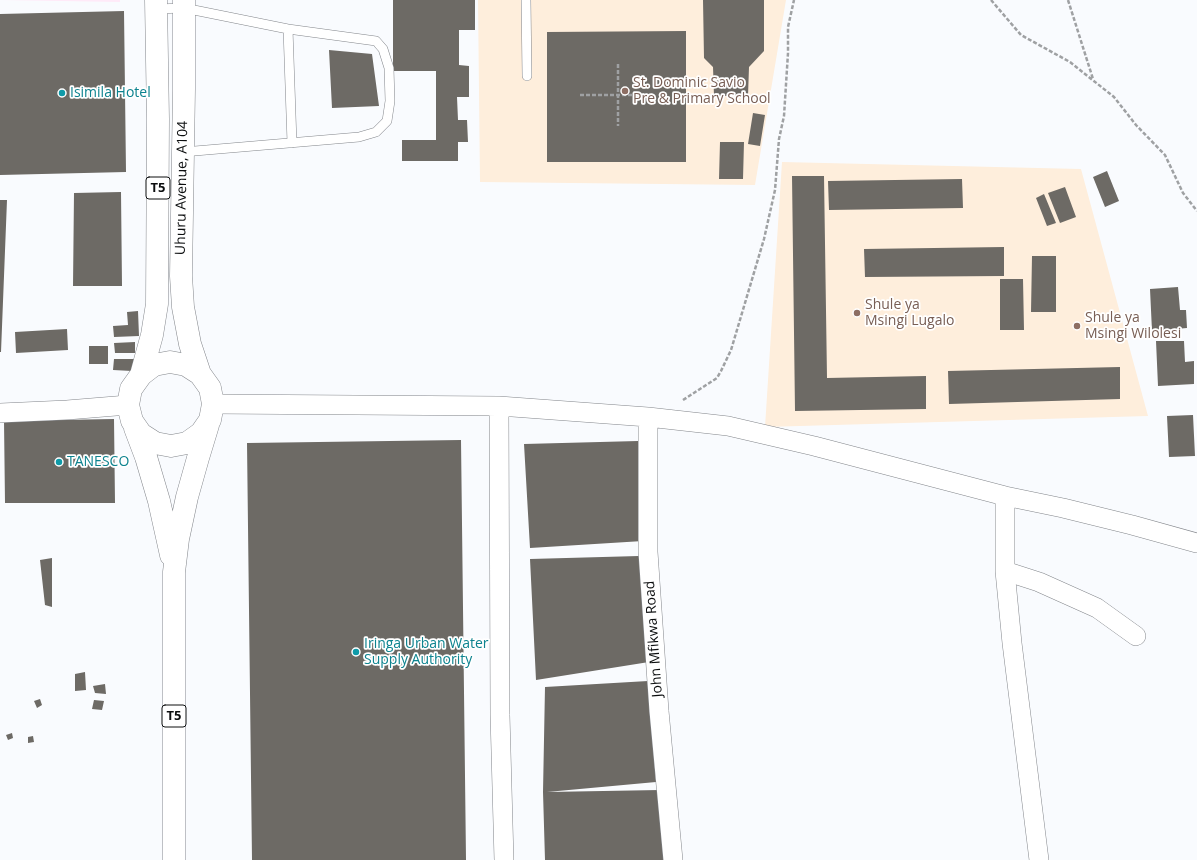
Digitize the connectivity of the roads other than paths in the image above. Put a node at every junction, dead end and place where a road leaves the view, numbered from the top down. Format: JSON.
{"nodes":[{"id":1,"x":526,"y":0,"type":"edge"},
{"id":2,"x":156,"y":4,"type":"edge"},
{"id":3,"x":184,"y":4,"type":"edge"},
{"id":4,"x":288,"y":29,"type":"junction"},
{"id":5,"x":527,"y":76,"type":"dead end"},
{"id":6,"x":292,"y":143,"type":"junction"},
{"id":7,"x":183,"y":152,"type":"junction"},
{"id":8,"x":200,"y":374,"type":"junction"},
{"id":9,"x":141,"y":375,"type":"junction"},
{"id":10,"x":499,"y":406,"type":"junction"},
{"id":11,"x":211,"y":412,"type":"junction"},
{"id":12,"x":0,"y":413,"type":"edge"},
{"id":13,"x":130,"y":413,"type":"junction"},
{"id":14,"x":648,"y":417,"type":"junction"},
{"id":15,"x":1004,"y":496,"type":"junction"},
{"id":16,"x":1197,"y":543,"type":"edge"},
{"id":17,"x":1005,"y":571,"type":"junction"},
{"id":18,"x":174,"y":572,"type":"junction"},
{"id":19,"x":1136,"y":636,"type":"dead end"},
{"id":20,"x":174,"y":860,"type":"edge"},
{"id":21,"x":504,"y":860,"type":"edge"},
{"id":22,"x":673,"y":860,"type":"edge"},
{"id":23,"x":1039,"y":860,"type":"edge"}],
"edges":[{"from":1,"to":5,"type":"lane"},
{"from":2,"to":3,"type":"lane"},
{"from":2,"to":9,"type":"highway","name":"Uhuru Avenue, A104","number":"T5"},
{"from":3,"to":4,"type":"lane"},
{"from":3,"to":7,"type":"highway","name":"Uhuru Avenue, A104","number":"T5"},
{"from":4,"to":6,"type":"lane"},
{"from":4,"to":6,"type":"lane"},
{"from":6,"to":7,"type":"lane"},
{"from":7,"to":8,"type":"highway","name":"Uhuru Avenue, A104","number":"T5"},
{"from":8,"to":9,"type":"highway"},
{"from":8,"to":11,"type":"highway"},
{"from":9,"to":13,"type":"highway"},
{"from":10,"to":11,"type":"street"},
{"from":10,"to":14,"type":"street"},
{"from":10,"to":21,"type":"street"},
{"from":11,"to":13,"type":"highway"},
{"from":11,"to":18,"type":"highway","number":"T5"},
{"from":12,"to":13,"type":"street"},
{"from":13,"to":18,"type":"highway","number":"T5"},
{"from":14,"to":15,"type":"street"},
{"from":14,"to":22,"type":"street","name":"John Mfikwa Road"},
{"from":15,"to":16,"type":"street"},
{"from":15,"to":17,"type":"street"},
{"from":17,"to":19,"type":"street"},
{"from":17,"to":23,"type":"street"},
{"from":18,"to":20,"type":"highway","number":"T5"}]}
